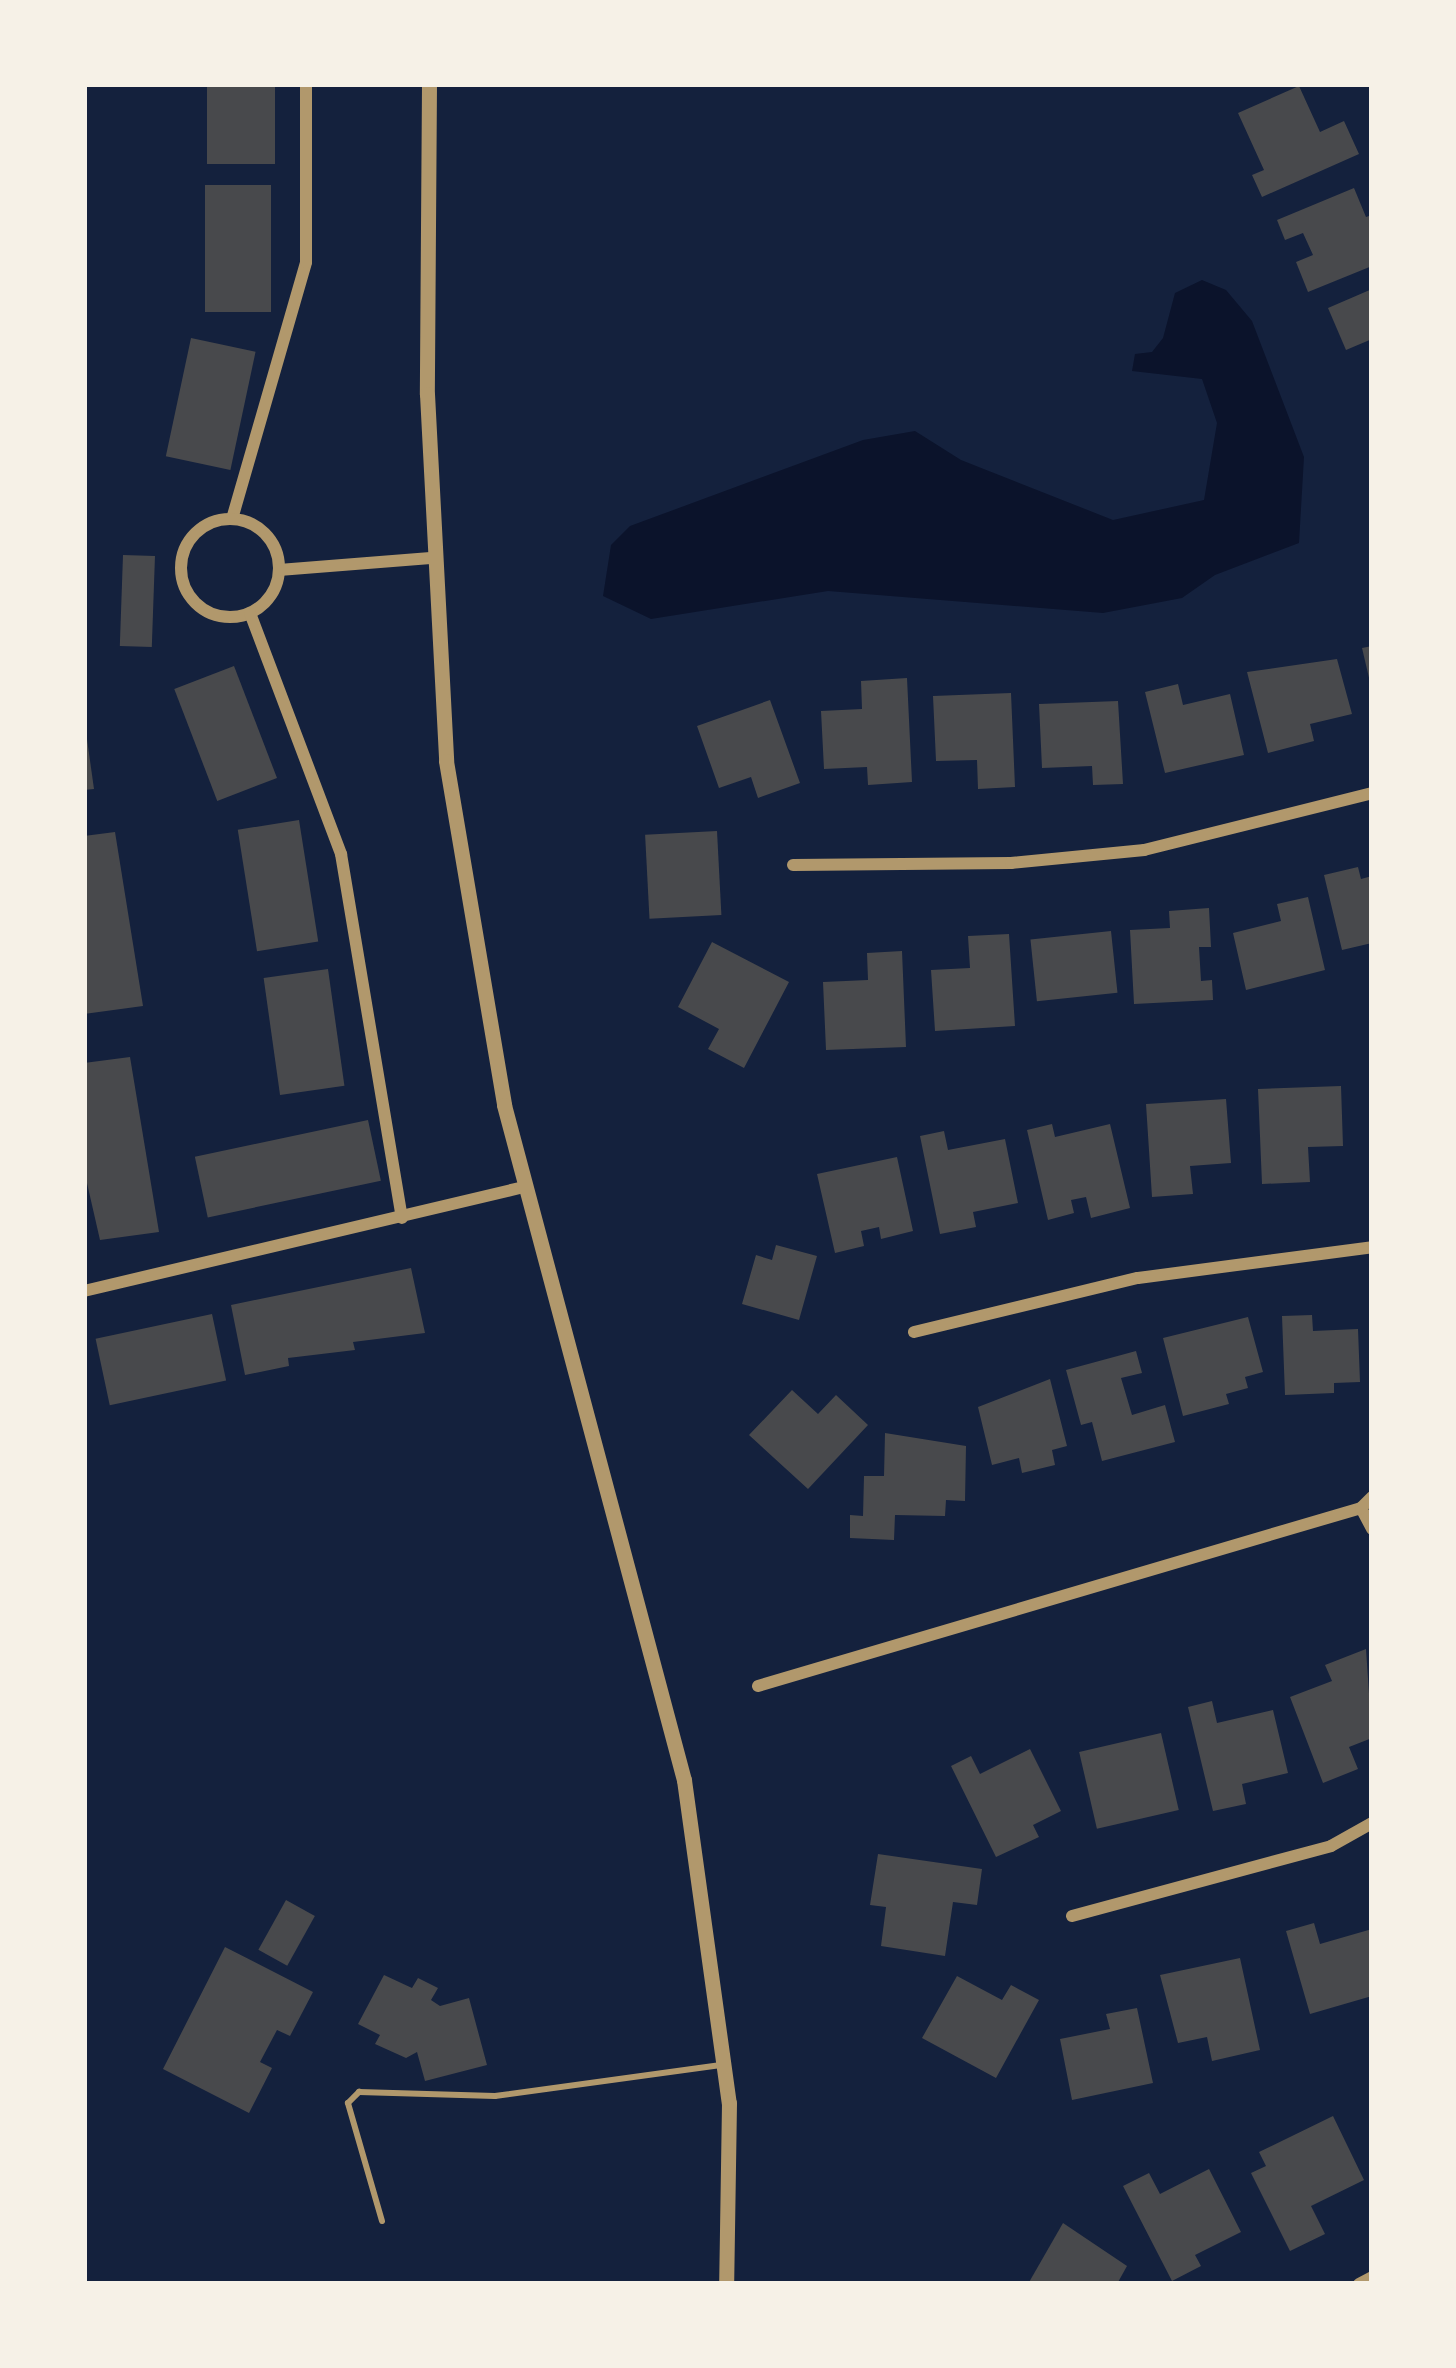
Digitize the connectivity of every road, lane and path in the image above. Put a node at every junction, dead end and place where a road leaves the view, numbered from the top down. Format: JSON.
{"nodes":[{"id":1,"x":306,"y":84,"type":"edge"},
{"id":2,"x":429,"y":84,"type":"edge"},
{"id":3,"x":232,"y":519,"type":"junction"},
{"id":4,"x":431,"y":559,"type":"junction"},
{"id":5,"x":280,"y":570,"type":"junction"},
{"id":6,"x":250,"y":613,"type":"junction"},
{"id":7,"x":1372,"y":793,"type":"edge"},
{"id":8,"x":793,"y":865,"type":"dead end"},
{"id":9,"x":524,"y":1187,"type":"junction"},
{"id":10,"x":402,"y":1218,"type":"junction"},
{"id":11,"x":1372,"y":1247,"type":"edge"},
{"id":12,"x":84,"y":1291,"type":"edge"},
{"id":13,"x":914,"y":1332,"type":"dead end"},
{"id":14,"x":1367,"y":1503,"type":"edge"},
{"id":15,"x":1372,"y":1528,"type":"edge"},
{"id":16,"x":758,"y":1687,"type":"dead end"},
{"id":17,"x":1372,"y":1823,"type":"edge"},
{"id":18,"x":1072,"y":1916,"type":"dead end"},
{"id":19,"x":724,"y":2065,"type":"junction"},
{"id":20,"x":382,"y":2221,"type":"dead end"},
{"id":21,"x":1372,"y":2277,"type":"edge"},
{"id":22,"x":726,"y":2284,"type":"edge"},
{"id":23,"x":1359,"y":2284,"type":"edge"}],
"edges":[{"from":1,"to":3,"type":"street"},
{"from":2,"to":4,"type":"street"},
{"from":3,"to":5,"type":"street"},
{"from":3,"to":6,"type":"street"},
{"from":4,"to":5,"type":"street"},
{"from":4,"to":9,"type":"street"},
{"from":5,"to":6,"type":"street"},
{"from":6,"to":10,"type":"street"},
{"from":7,"to":8,"type":"street"},
{"from":9,"to":10,"type":"street"},
{"from":9,"to":19,"type":"street"},
{"from":10,"to":12,"type":"street"},
{"from":11,"to":13,"type":"street"},
{"from":14,"to":15,"type":"street"},
{"from":14,"to":16,"type":"street"},
{"from":17,"to":18,"type":"street"},
{"from":19,"to":20,"type":"lane"},
{"from":19,"to":22,"type":"street"},
{"from":21,"to":23,"type":"street"}]}
